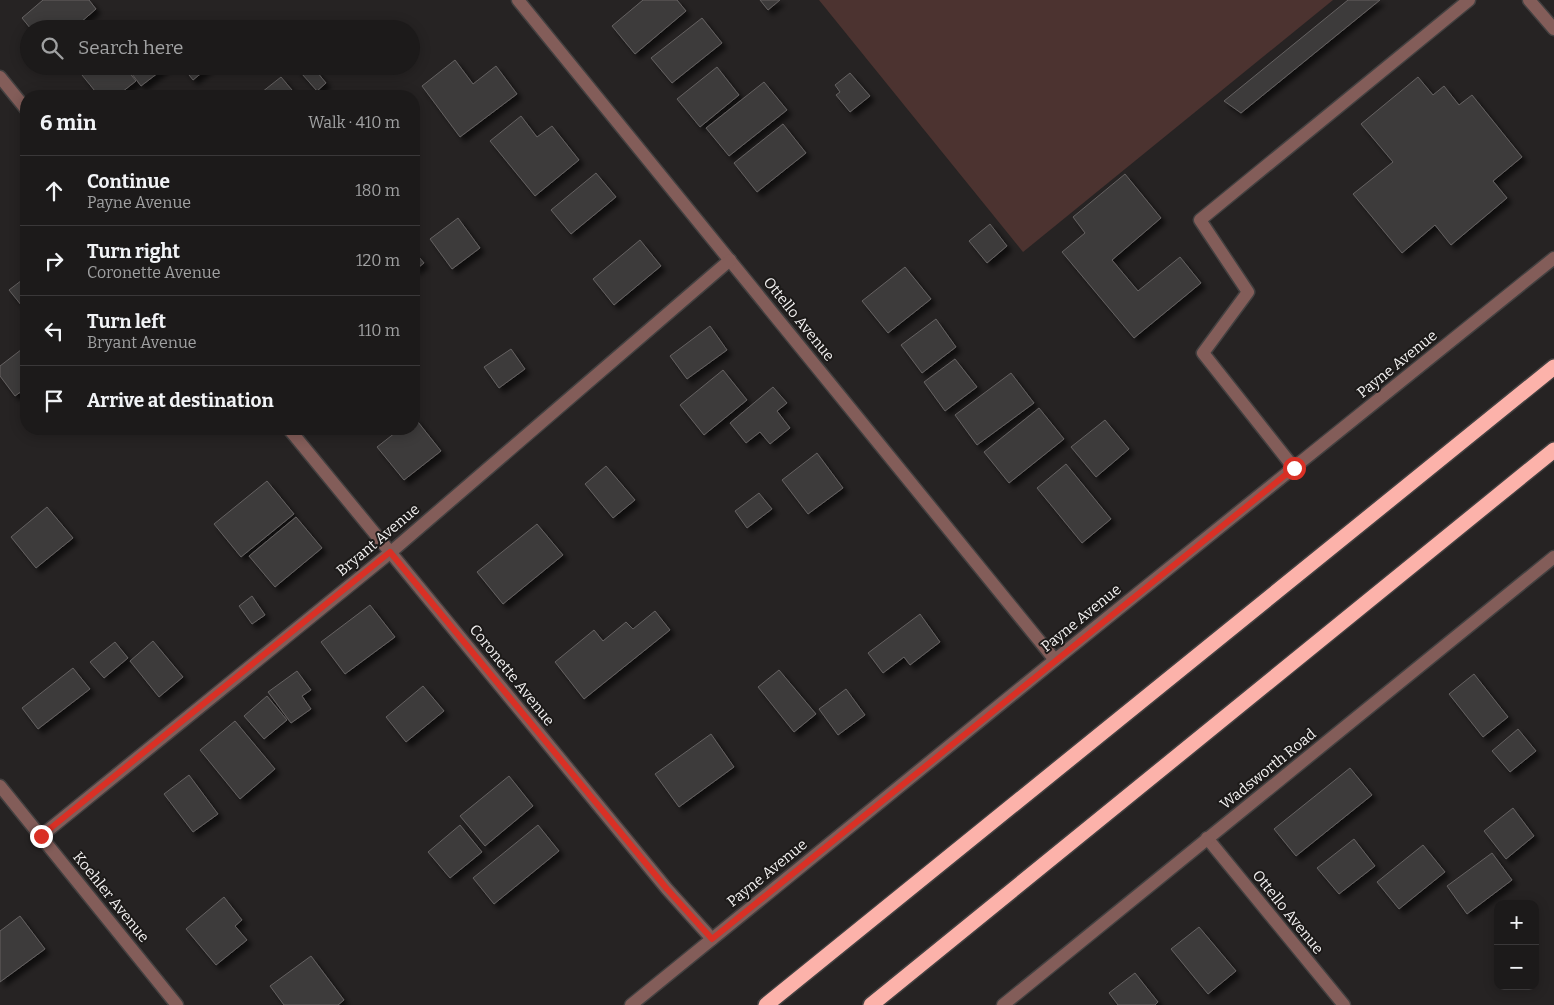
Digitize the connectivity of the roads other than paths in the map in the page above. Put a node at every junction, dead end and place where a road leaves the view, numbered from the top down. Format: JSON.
{"nodes":[{"id":1,"x":518,"y":0,"type":"edge"},
{"id":2,"x":1469,"y":0,"type":"edge"},
{"id":3,"x":1529,"y":0,"type":"edge"},
{"id":4,"x":1554,"y":29,"type":"edge"},
{"id":5,"x":0,"y":78,"type":"edge"},
{"id":6,"x":20,"y":102,"type":"edge"},
{"id":7,"x":1554,"y":258,"type":"edge"},
{"id":8,"x":730,"y":260,"type":"junction"},
{"id":9,"x":1554,"y":367,"type":"edge"},
{"id":10,"x":294,"y":435,"type":"edge"},
{"id":11,"x":1554,"y":450,"type":"edge"},
{"id":12,"x":1294,"y":468,"type":"junction"},
{"id":13,"x":390,"y":552,"type":"junction"},
{"id":14,"x":1554,"y":557,"type":"edge"},
{"id":15,"x":1056,"y":660,"type":"junction"},
{"id":16,"x":0,"y":786,"type":"edge"},
{"id":17,"x":41,"y":836,"type":"junction"},
{"id":18,"x":1207,"y":838,"type":"junction"},
{"id":19,"x":712,"y":939,"type":"junction"},
{"id":20,"x":178,"y":1005,"type":"edge"},
{"id":21,"x":631,"y":1005,"type":"edge"},
{"id":22,"x":766,"y":1005,"type":"edge"},
{"id":23,"x":871,"y":1005,"type":"edge"},
{"id":24,"x":1003,"y":1005,"type":"edge"},
{"id":25,"x":1344,"y":1005,"type":"edge"}],
"edges":[{"from":1,"to":8,"type":"street","name":"Ottello Avenue"},
{"from":2,"to":12,"type":"street"},
{"from":3,"to":4,"type":"street"},
{"from":5,"to":6,"type":"street"},
{"from":7,"to":12,"type":"street","name":"Payne Avenue"},
{"from":8,"to":13,"type":"street","name":"Bryant Avenue"},
{"from":8,"to":15,"type":"street","name":"Ottello Avenue"},
{"from":9,"to":22,"type":"highway"},
{"from":10,"to":13,"type":"street","name":"Coronette Avenue"},
{"from":11,"to":23,"type":"highway"},
{"from":12,"to":15,"type":"street","name":"Payne Avenue"},
{"from":13,"to":17,"type":"street","name":"Bryant Avenue"},
{"from":13,"to":19,"type":"street","name":"Coronette Avenue"},
{"from":14,"to":18,"type":"street","name":"Wadsworth Road"},
{"from":15,"to":19,"type":"street","name":"Payne Avenue"},
{"from":16,"to":17,"type":"street","name":"Koehler Avenue"},
{"from":17,"to":20,"type":"street","name":"Koehler Avenue"},
{"from":18,"to":24,"type":"street","name":"Wadsworth Road"},
{"from":18,"to":25,"type":"street","name":"Ottello Avenue"},
{"from":19,"to":21,"type":"street","name":"Payne Avenue"}]}
